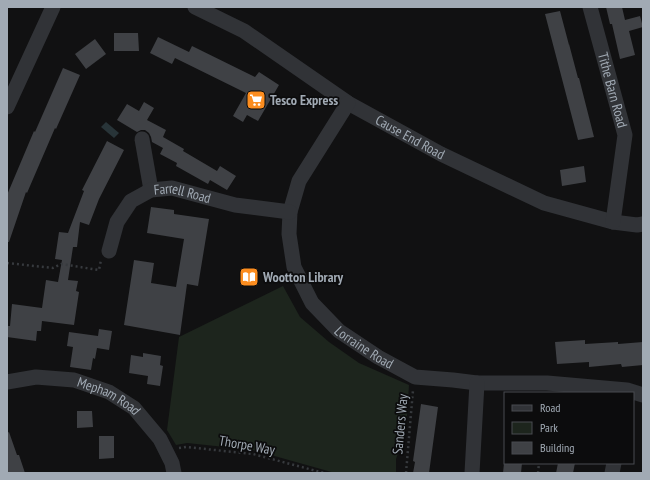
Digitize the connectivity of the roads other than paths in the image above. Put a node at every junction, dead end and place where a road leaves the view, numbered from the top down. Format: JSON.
{"nodes":[{"id":1,"x":53,"y":7,"type":"edge"},
{"id":2,"x":195,"y":7,"type":"edge"},
{"id":3,"x":590,"y":7,"type":"edge"},
{"id":4,"x":348,"y":103,"type":"junction"},
{"id":5,"x":7,"y":107,"type":"edge"},
{"id":6,"x":142,"y":139,"type":"dead end"},
{"id":7,"x":151,"y":190,"type":"junction"},
{"id":8,"x":290,"y":212,"type":"junction"},
{"id":9,"x":613,"y":222,"type":"junction"},
{"id":10,"x":643,"y":224,"type":"edge"},
{"id":11,"x":109,"y":251,"type":"road end"},
{"id":12,"x":7,"y":382,"type":"edge"},
{"id":13,"x":477,"y":383,"type":"junction"},
{"id":14,"x":627,"y":392,"type":"edge"},
{"id":15,"x":174,"y":473,"type":"edge"},
{"id":16,"x":472,"y":473,"type":"edge"}],
"edges":[{"from":1,"to":5,"type":"street"},
{"from":2,"to":4,"type":"street","name":"Cause End Road"},
{"from":3,"to":9,"type":"street","name":"Tithe Barn Road"},
{"from":4,"to":8,"type":"street","name":"Lorraine Road"},
{"from":4,"to":9,"type":"street","name":"Cause End Road"},
{"from":6,"to":7,"type":"street"},
{"from":7,"to":8,"type":"street","name":"Farrell Road"},
{"from":7,"to":11,"type":"street","name":"Farrell Road"},
{"from":8,"to":13,"type":"street","name":"Lorraine Road"},
{"from":9,"to":10,"type":"street","name":"Cause End Road"},
{"from":12,"to":15,"type":"street","name":"Mepham Road"},
{"from":13,"to":14,"type":"street","name":"Lorraine Road"},
{"from":13,"to":16,"type":"street"}]}
